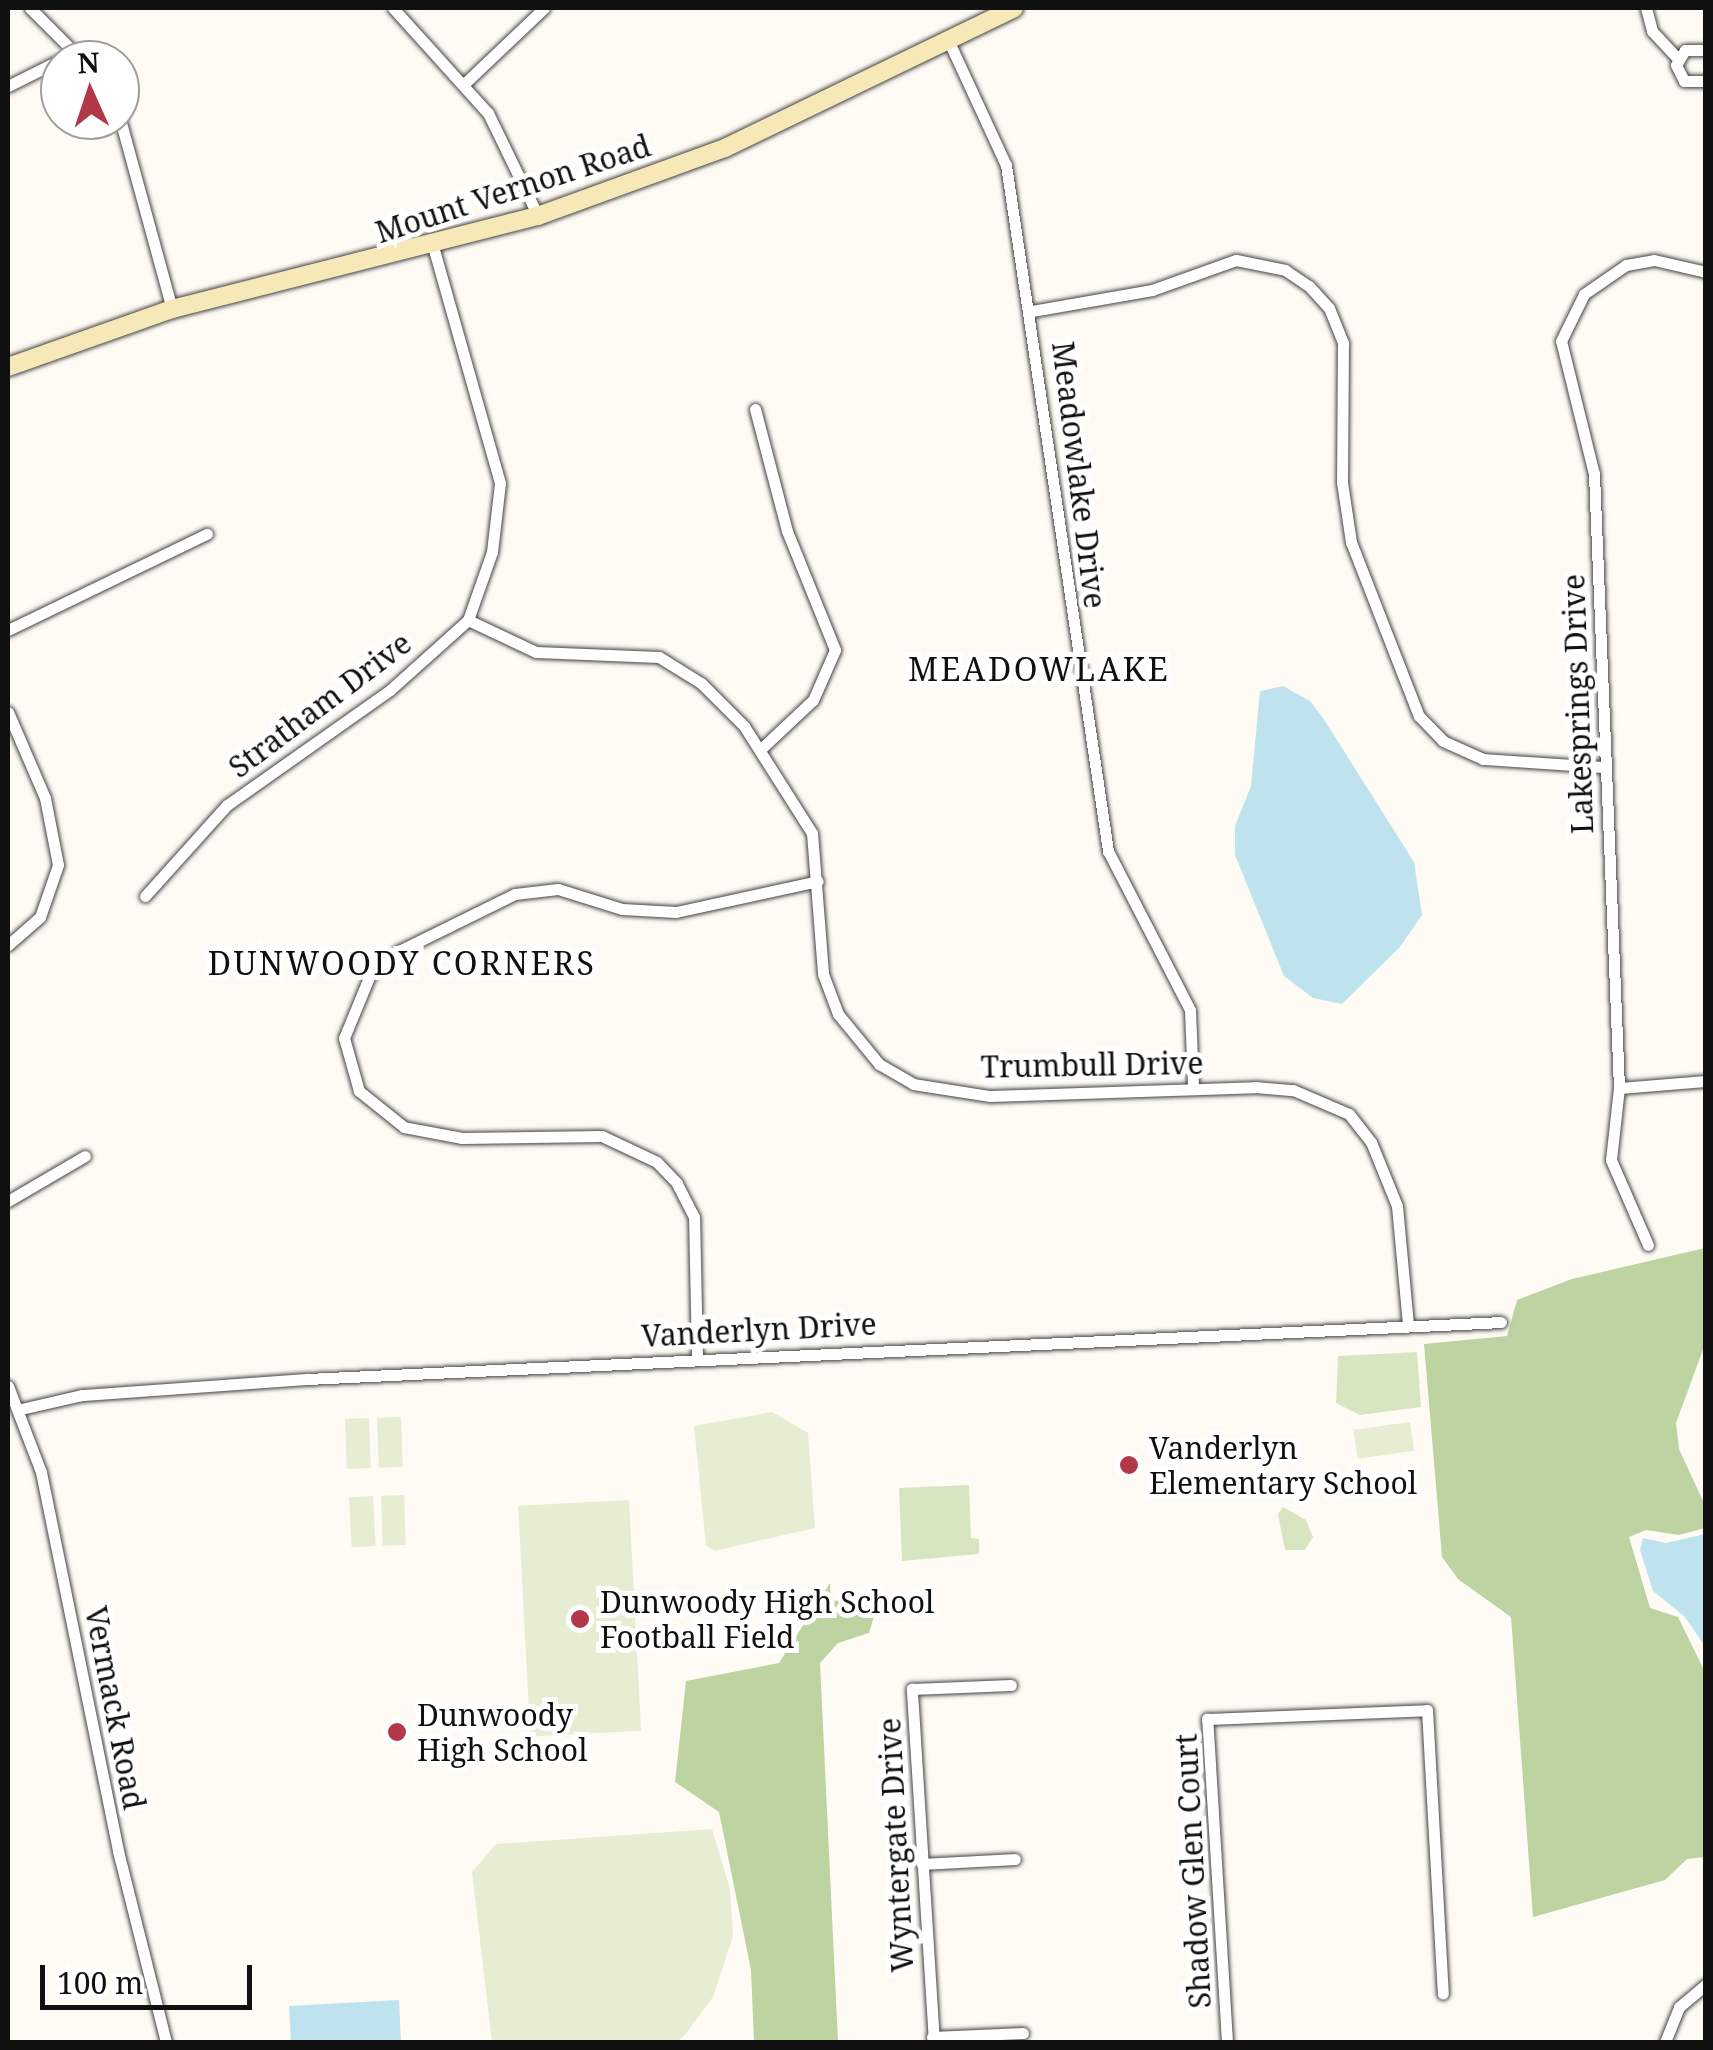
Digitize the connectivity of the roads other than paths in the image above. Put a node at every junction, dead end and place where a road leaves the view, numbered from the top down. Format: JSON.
{"nodes":[{"id":1,"x":30,"y":8,"type":"edge"},
{"id":2,"x":392,"y":8,"type":"edge"},
{"id":3,"x":544,"y":8,"type":"edge"},
{"id":4,"x":1014,"y":8,"type":"edge"},
{"id":5,"x":1646,"y":8,"type":"edge"},
{"id":6,"x":63,"y":40,"type":"edge"},
{"id":7,"x":950,"y":44,"type":"junction"},
{"id":8,"x":1706,"y":50,"type":"edge"},
{"id":9,"x":1677,"y":58,"type":"junction"},
{"id":10,"x":40,"y":70,"type":"edge"},
{"id":11,"x":1706,"y":81,"type":"edge"},
{"id":12,"x":465,"y":83,"type":"junction"},
{"id":13,"x":8,"y":86,"type":"edge"},
{"id":14,"x":126,"y":140,"type":"edge"},
{"id":15,"x":538,"y":216,"type":"junction"},
{"id":16,"x":433,"y":248,"type":"junction"},
{"id":17,"x":1706,"y":272,"type":"edge"},
{"id":18,"x":172,"y":310,"type":"junction"},
{"id":19,"x":1032,"y":311,"type":"junction"},
{"id":20,"x":8,"y":367,"type":"edge"},
{"id":21,"x":754,"y":410,"type":"dead end"},
{"id":22,"x":207,"y":534,"type":"dead end"},
{"id":23,"x":468,"y":620,"type":"junction"},
{"id":24,"x":8,"y":630,"type":"edge"},
{"id":25,"x":8,"y":712,"type":"edge"},
{"id":26,"x":762,"y":747,"type":"junction"},
{"id":27,"x":1605,"y":767,"type":"junction"},
{"id":28,"x":818,"y":881,"type":"junction"},
{"id":29,"x":144,"y":896,"type":"dead end"},
{"id":30,"x":8,"y":945,"type":"edge"},
{"id":31,"x":1706,"y":1081,"type":"edge"},
{"id":32,"x":1194,"y":1085,"type":"junction"},
{"id":33,"x":1619,"y":1088,"type":"junction"},
{"id":34,"x":85,"y":1156,"type":"dead end"},
{"id":35,"x":8,"y":1201,"type":"edge"},
{"id":36,"x":1648,"y":1245,"type":"dead end"},
{"id":37,"x":1501,"y":1322,"type":"dead end"},
{"id":38,"x":1408,"y":1325,"type":"junction"},
{"id":39,"x":696,"y":1358,"type":"junction"},
{"id":40,"x":8,"y":1386,"type":"edge"},
{"id":41,"x":21,"y":1409,"type":"junction"},
{"id":42,"x":1011,"y":1685,"type":"dead end"},
{"id":43,"x":1015,"y":1859,"type":"dead end"},
{"id":44,"x":922,"y":1864,"type":"junction"},
{"id":45,"x":1706,"y":1984,"type":"edge"},
{"id":46,"x":1443,"y":1994,"type":"dead end"},
{"id":47,"x":1023,"y":2032,"type":"dead end"},
{"id":48,"x":933,"y":2041,"type":"edge"},
{"id":49,"x":166,"y":2042,"type":"edge"},
{"id":50,"x":1227,"y":2042,"type":"edge"},
{"id":51,"x":1664,"y":2042,"type":"edge"}],
"edges":[{"from":1,"to":6,"type":"street"},
{"from":2,"to":12,"type":"street"},
{"from":3,"to":12,"type":"street"},
{"from":4,"to":7,"type":"main road","name":"Mount Vernon Road"},
{"from":5,"to":9,"type":"street"},
{"from":7,"to":15,"type":"main road","name":"Mount Vernon Road"},
{"from":7,"to":19,"type":"street","name":"Meadowlake Drive"},
{"from":8,"to":9,"type":"street"},
{"from":9,"to":11,"type":"street"},
{"from":10,"to":13,"type":"street"},
{"from":12,"to":15,"type":"street"},
{"from":14,"to":18,"type":"street"},
{"from":15,"to":16,"type":"main road","name":"Mount Vernon Road"},
{"from":16,"to":18,"type":"main road","name":"Mount Vernon Road"},
{"from":16,"to":23,"type":"street","name":"Stratham Drive"},
{"from":17,"to":27,"type":"street","name":"Lakesprings Drive"},
{"from":18,"to":20,"type":"main road","name":"Mount Vernon Road"},
{"from":19,"to":27,"type":"street"},
{"from":19,"to":32,"type":"street","name":"Meadowlake Drive"},
{"from":21,"to":26,"type":"street"},
{"from":22,"to":24,"type":"street"},
{"from":23,"to":26,"type":"street","name":"Trumbull Drive"},
{"from":23,"to":29,"type":"street","name":"Stratham Drive"},
{"from":25,"to":30,"type":"street"},
{"from":26,"to":28,"type":"street","name":"Trumbull Drive"},
{"from":27,"to":33,"type":"street","name":"Lakesprings Drive"},
{"from":28,"to":32,"type":"street","name":"Trumbull Drive"},
{"from":28,"to":39,"type":"street"},
{"from":31,"to":33,"type":"street"},
{"from":32,"to":38,"type":"street","name":"Trumbull Drive"},
{"from":33,"to":36,"type":"street","name":"Lakesprings Drive"},
{"from":34,"to":35,"type":"street"},
{"from":37,"to":38,"type":"street","name":"Vanderlyn Drive"},
{"from":38,"to":39,"type":"street","name":"Vanderlyn Drive"},
{"from":39,"to":41,"type":"street","name":"Vanderlyn Drive"},
{"from":40,"to":41,"type":"street","name":"Vermack Road"},
{"from":41,"to":49,"type":"street","name":"Vermack Road"},
{"from":42,"to":44,"type":"street","name":"Wyntergate Drive"},
{"from":43,"to":44,"type":"street"},
{"from":44,"to":48,"type":"street","name":"Wyntergate Drive"},
{"from":45,"to":51,"type":"street"},
{"from":46,"to":50,"type":"street","name":"Shadow Glen Court"},
{"from":47,"to":48,"type":"street"}]}
